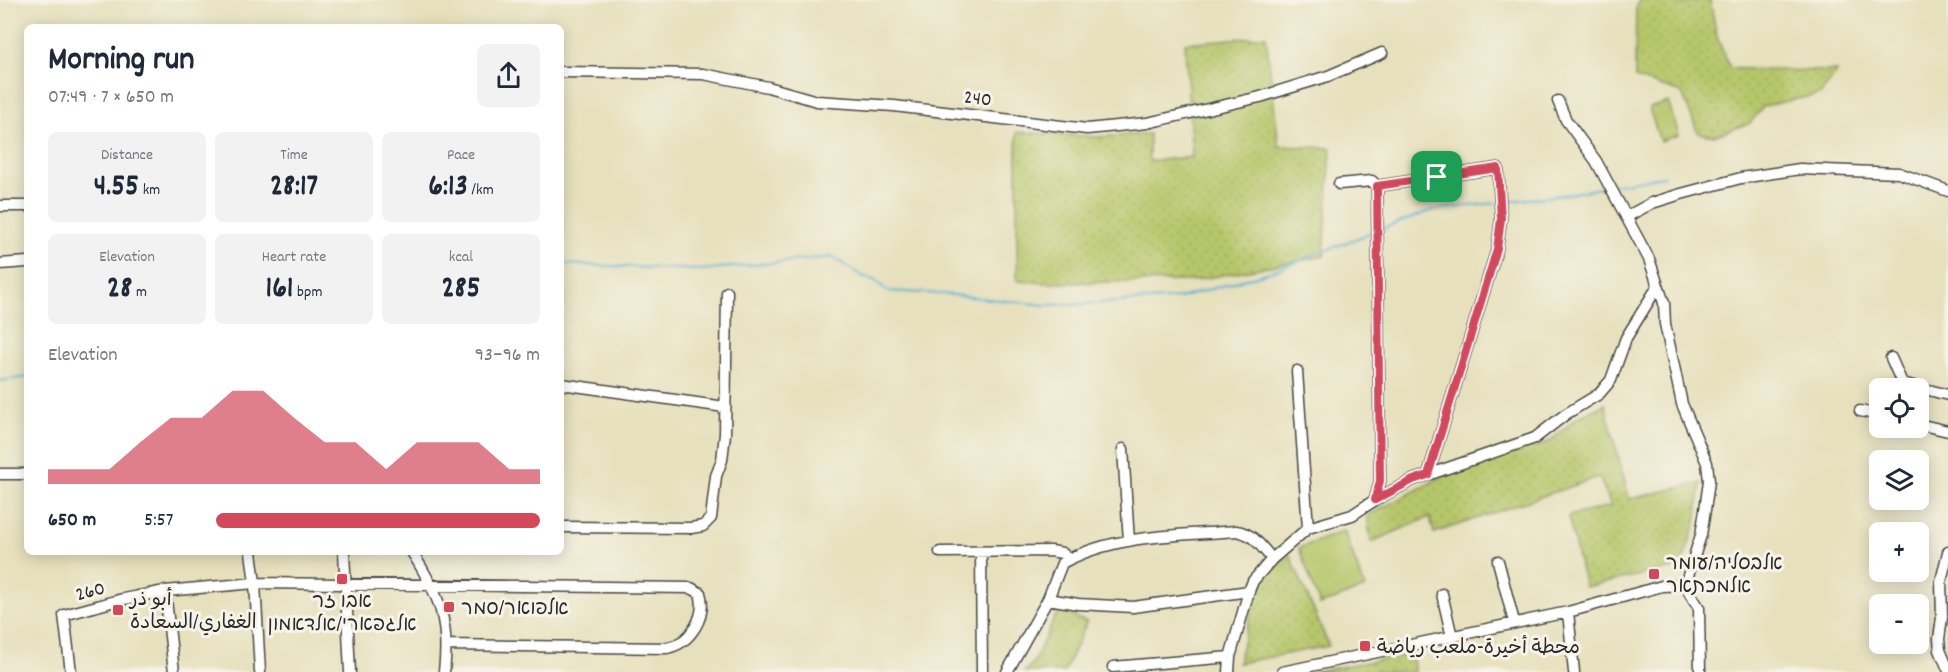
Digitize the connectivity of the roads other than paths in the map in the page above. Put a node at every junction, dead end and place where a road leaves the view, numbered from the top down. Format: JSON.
{"nodes":[{"id":1,"x":1382,"y":53,"type":"dead end"},
{"id":2,"x":564,"y":72,"type":"edge"},
{"id":3,"x":1558,"y":101,"type":"dead end"},
{"id":4,"x":1339,"y":184,"type":"dead end"},
{"id":5,"x":1377,"y":186,"type":"junction"},
{"id":6,"x":1948,"y":191,"type":"edge"},
{"id":7,"x":0,"y":206,"type":"edge"},
{"id":8,"x":24,"y":206,"type":"edge"},
{"id":9,"x":1626,"y":216,"type":"junction"},
{"id":10,"x":24,"y":262,"type":"edge"},
{"id":11,"x":0,"y":264,"type":"edge"},
{"id":12,"x":1658,"y":286,"type":"junction"},
{"id":13,"x":727,"y":292,"type":"dead end"},
{"id":14,"x":1891,"y":358,"type":"dead end"},
{"id":15,"x":1297,"y":371,"type":"dead end"},
{"id":16,"x":564,"y":384,"type":"edge"},
{"id":17,"x":1948,"y":395,"type":"edge"},
{"id":18,"x":725,"y":407,"type":"junction"},
{"id":19,"x":1860,"y":411,"type":"dead end"},
{"id":20,"x":1869,"y":413,"type":"edge"},
{"id":21,"x":1929,"y":427,"type":"edge"},
{"id":22,"x":1948,"y":431,"type":"edge"},
{"id":23,"x":1123,"y":449,"type":"dead end"},
{"id":24,"x":0,"y":474,"type":"edge"},
{"id":25,"x":24,"y":474,"type":"edge"},
{"id":26,"x":1428,"y":475,"type":"junction"},
{"id":27,"x":1375,"y":500,"type":"junction"},
{"id":28,"x":564,"y":527,"type":"edge"},
{"id":29,"x":1308,"y":528,"type":"junction"},
{"id":30,"x":1129,"y":541,"type":"junction"},
{"id":31,"x":940,"y":552,"type":"dead end"},
{"id":32,"x":981,"y":552,"type":"junction"},
{"id":33,"x":1948,"y":552,"type":"edge"},
{"id":34,"x":251,"y":555,"type":"edge"},
{"id":35,"x":345,"y":555,"type":"edge"},
{"id":36,"x":414,"y":555,"type":"edge"},
{"id":37,"x":1069,"y":559,"type":"junction"},
{"id":38,"x":1272,"y":559,"type":"junction"},
{"id":39,"x":1498,"y":561,"type":"dead end"},
{"id":40,"x":255,"y":583,"type":"junction"},
{"id":41,"x":346,"y":584,"type":"junction"},
{"id":42,"x":1685,"y":585,"type":"junction"},
{"id":43,"x":433,"y":586,"type":"junction"},
{"id":44,"x":165,"y":591,"type":"junction"},
{"id":45,"x":1249,"y":591,"type":"junction"},
{"id":46,"x":1442,"y":594,"type":"dead end"},
{"id":47,"x":1048,"y":599,"type":"junction"},
{"id":48,"x":1568,"y":612,"type":"junction"},
{"id":49,"x":1514,"y":622,"type":"junction"},
{"id":50,"x":1452,"y":637,"type":"junction"},
{"id":51,"x":447,"y":645,"type":"junction"},
{"id":52,"x":1230,"y":657,"type":"junction"},
{"id":53,"x":1113,"y":667,"type":"dead end"},
{"id":54,"x":1948,"y":669,"type":"edge"},
{"id":55,"x":71,"y":672,"type":"edge"},
{"id":56,"x":174,"y":672,"type":"edge"},
{"id":57,"x":260,"y":672,"type":"edge"},
{"id":58,"x":350,"y":672,"type":"edge"},
{"id":59,"x":444,"y":672,"type":"edge"},
{"id":60,"x":982,"y":672,"type":"edge"},
{"id":61,"x":1007,"y":672,"type":"edge"},
{"id":62,"x":1229,"y":672,"type":"edge"},
{"id":63,"x":1282,"y":672,"type":"edge"},
{"id":64,"x":1574,"y":672,"type":"edge"},
{"id":65,"x":1700,"y":672,"type":"edge"}],
"edges":[{"from":1,"to":2,"type":"street","name":"240"},
{"from":3,"to":9,"type":"street"},
{"from":4,"to":5,"type":"street"},
{"from":5,"to":26,"type":"street"},
{"from":5,"to":27,"type":"street"},
{"from":6,"to":9,"type":"street"},
{"from":7,"to":8,"type":"street"},
{"from":9,"to":12,"type":"street"},
{"from":10,"to":11,"type":"street"},
{"from":12,"to":26,"type":"street"},
{"from":12,"to":42,"type":"street"},
{"from":13,"to":18,"type":"street"},
{"from":14,"to":17,"type":"street"},
{"from":15,"to":29,"type":"street"},
{"from":16,"to":18,"type":"street"},
{"from":18,"to":28,"type":"street"},
{"from":19,"to":20,"type":"street"},
{"from":21,"to":22,"type":"street"},
{"from":23,"to":30,"type":"street"},
{"from":24,"to":25,"type":"street"},
{"from":26,"to":27,"type":"street"},
{"from":27,"to":29,"type":"street"},
{"from":29,"to":38,"type":"street"},
{"from":30,"to":37,"type":"street"},
{"from":30,"to":38,"type":"street"},
{"from":31,"to":32,"type":"street"},
{"from":32,"to":37,"type":"street"},
{"from":32,"to":60,"type":"street"},
{"from":33,"to":54,"type":"street"},
{"from":34,"to":40,"type":"street"},
{"from":35,"to":41,"type":"street"},
{"from":36,"to":43,"type":"street"},
{"from":37,"to":47,"type":"street"},
{"from":38,"to":45,"type":"street"},
{"from":39,"to":49,"type":"street"},
{"from":40,"to":41,"type":"street","name":"260"},
{"from":40,"to":44,"type":"street","name":"260"},
{"from":40,"to":57,"type":"street"},
{"from":41,"to":43,"type":"street","name":"260"},
{"from":41,"to":58,"type":"street"},
{"from":42,"to":48,"type":"street"},
{"from":42,"to":65,"type":"street"},
{"from":43,"to":51,"type":"street"},
{"from":43,"to":51,"type":"street","name":"260"},
{"from":44,"to":55,"type":"street","name":"260"},
{"from":44,"to":56,"type":"street"},
{"from":45,"to":47,"type":"street"},
{"from":45,"to":52,"type":"street"},
{"from":46,"to":50,"type":"street"},
{"from":47,"to":61,"type":"street"},
{"from":48,"to":49,"type":"street"},
{"from":48,"to":64,"type":"street"},
{"from":49,"to":50,"type":"street"},
{"from":50,"to":63,"type":"street"},
{"from":51,"to":59,"type":"street"},
{"from":52,"to":53,"type":"street"},
{"from":52,"to":62,"type":"street"}]}
